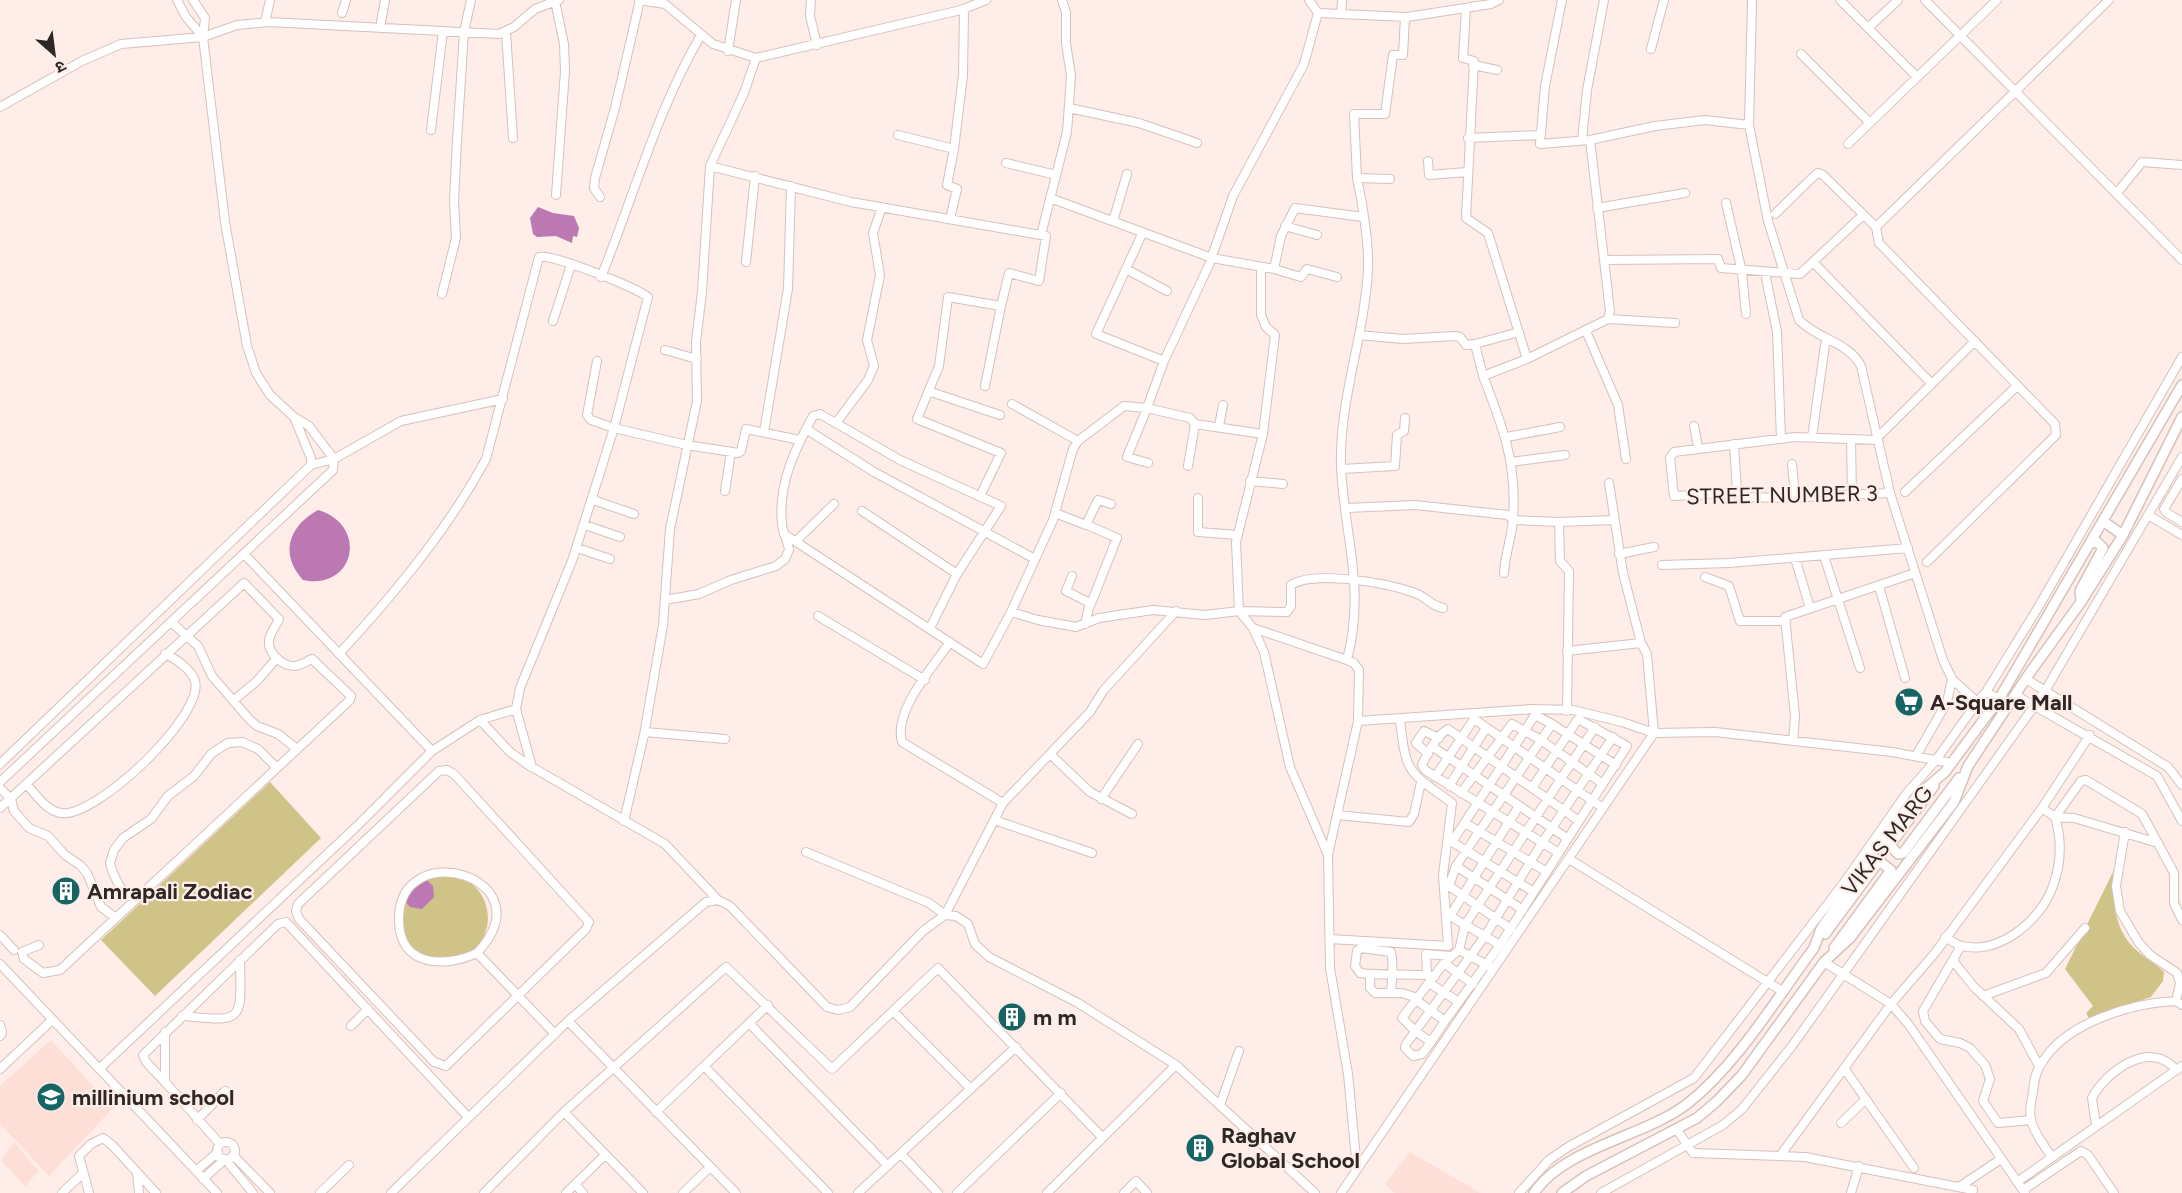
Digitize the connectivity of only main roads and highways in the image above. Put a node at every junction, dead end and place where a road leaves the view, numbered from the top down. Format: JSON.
{"nodes":[{"id":1,"x":2182,"y":385,"type":"edge"},
{"id":2,"x":2182,"y":417,"type":"edge"},
{"id":3,"x":2104,"y":522,"type":"junction"},
{"id":4,"x":2123,"y":535,"type":"junction"},
{"id":5,"x":2091,"y":543,"type":"junction"},
{"id":6,"x":2081,"y":602,"type":"junction"},
{"id":7,"x":1968,"y":766,"type":"junction"},
{"id":8,"x":1945,"y":772,"type":"junction"},
{"id":9,"x":1814,"y":948,"type":"junction"},
{"id":10,"x":1824,"y":962,"type":"junction"},
{"id":11,"x":1534,"y":1193,"type":"edge"},
{"id":12,"x":1562,"y":1193,"type":"edge"}],
"edges":[{"from":1,"to":3,"type":"main road","name":"VIKAS MARG"},
{"from":2,"to":4,"type":"main road","name":"VIKAS MARG"},
{"from":3,"to":4,"type":"main road"},
{"from":3,"to":5,"type":"main road","name":"VIKAS MARG"},
{"from":4,"to":6,"type":"main road","name":"VIKAS MARG"},
{"from":5,"to":6,"type":"main road"},
{"from":5,"to":8,"type":"main road","name":"VIKAS MARG"},
{"from":6,"to":7,"type":"main road","name":"VIKAS MARG"},
{"from":7,"to":8,"type":"main road"},
{"from":7,"to":10,"type":"main road","name":"VIKAS MARG"},
{"from":8,"to":9,"type":"main road","name":"VIKAS MARG"},
{"from":9,"to":10,"type":"main road"},
{"from":9,"to":11,"type":"main road","name":"VIKAS MARG"},
{"from":10,"to":12,"type":"main road","name":"VIKAS MARG"}]}
